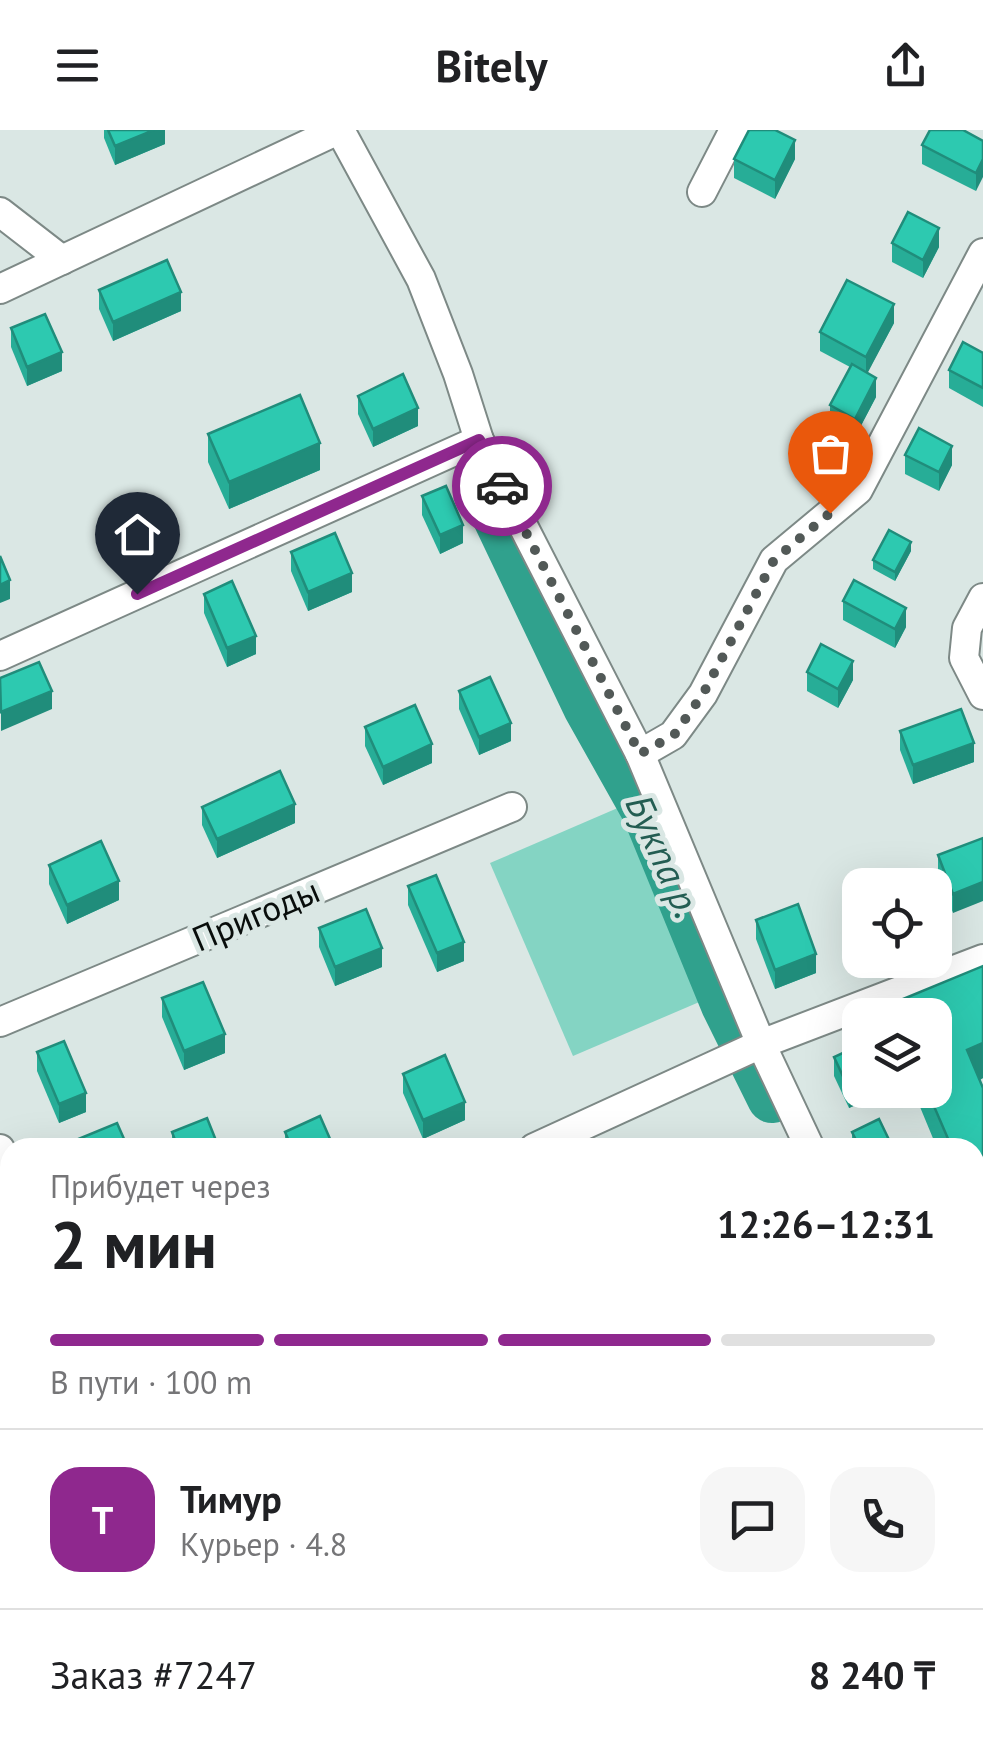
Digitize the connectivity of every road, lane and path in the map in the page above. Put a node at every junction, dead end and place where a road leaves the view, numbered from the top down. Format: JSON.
{"nodes":[{"id":1,"x":339,"y":130,"type":"edge"},
{"id":2,"x":734,"y":130,"type":"edge"},
{"id":3,"x":702,"y":192,"type":"dead end"},
{"id":4,"x":0,"y":212,"type":"edge"},
{"id":5,"x":983,"y":253,"type":"edge"},
{"id":6,"x":62,"y":260,"type":"junction"},
{"id":7,"x":0,"y":288,"type":"edge"},
{"id":8,"x":479,"y":440,"type":"junction"},
{"id":9,"x":983,"y":598,"type":"edge"},
{"id":10,"x":0,"y":656,"type":"edge"},
{"id":11,"x":983,"y":695,"type":"edge"},
{"id":12,"x":640,"y":754,"type":"junction"},
{"id":13,"x":512,"y":808,"type":"dead end"},
{"id":14,"x":983,"y":959,"type":"edge"},
{"id":15,"x":0,"y":1022,"type":"edge"},
{"id":16,"x":761,"y":1044,"type":"junction"},
{"id":17,"x":556,"y":1138,"type":"edge"},
{"id":18,"x":805,"y":1138,"type":"edge"}],
"edges":[{"from":1,"to":6,"type":"street"},
{"from":1,"to":8,"type":"street"},
{"from":2,"to":3,"type":"street"},
{"from":4,"to":6,"type":"street"},
{"from":5,"to":12,"type":"street"},
{"from":6,"to":7,"type":"street"},
{"from":8,"to":10,"type":"street"},
{"from":8,"to":12,"type":"street"},
{"from":9,"to":11,"type":"street"},
{"from":12,"to":16,"type":"street"},
{"from":13,"to":15,"type":"street","name":"Пригоды"},
{"from":14,"to":16,"type":"street"},
{"from":16,"to":17,"type":"street"},
{"from":16,"to":18,"type":"street"}]}
